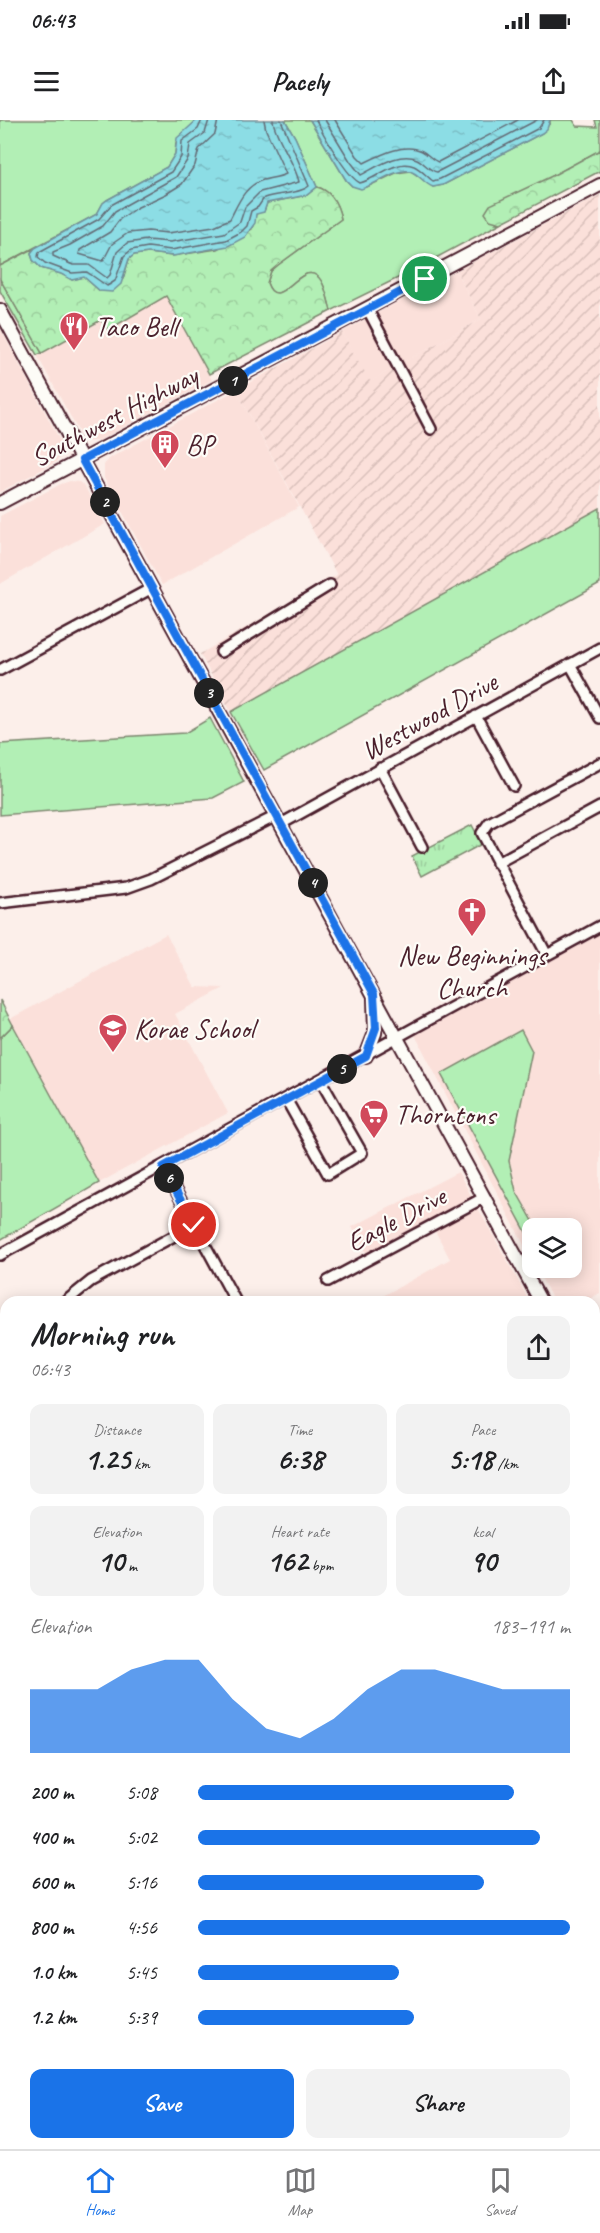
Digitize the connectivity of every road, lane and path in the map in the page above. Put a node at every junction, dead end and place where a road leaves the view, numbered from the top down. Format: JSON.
{"nodes":[{"id":1,"x":600,"y":185,"type":"edge"},
{"id":2,"x":0,"y":310,"type":"edge"},
{"id":3,"x":368,"y":310,"type":"junction"},
{"id":4,"x":431,"y":429,"type":"dead end"},
{"id":5,"x":82,"y":460,"type":"junction"},
{"id":6,"x":0,"y":503,"type":"edge"},
{"id":7,"x":330,"y":585,"type":"dead end"},
{"id":8,"x":152,"y":588,"type":"junction"},
{"id":9,"x":600,"y":648,"type":"edge"},
{"id":10,"x":221,"y":652,"type":"dead end"},
{"id":11,"x":570,"y":664,"type":"junction"},
{"id":12,"x":0,"y":670,"type":"edge"},
{"id":13,"x":476,"y":716,"type":"junction"},
{"id":14,"x":600,"y":718,"type":"edge"},
{"id":15,"x":600,"y":763,"type":"edge"},
{"id":16,"x":380,"y":768,"type":"junction"},
{"id":17,"x":514,"y":786,"type":"dead end"},
{"id":18,"x":600,"y":807,"type":"edge"},
{"id":19,"x":279,"y":820,"type":"junction"},
{"id":20,"x":422,"y":846,"type":"dead end"},
{"id":21,"x":497,"y":863,"type":"junction"},
{"id":22,"x":0,"y":903,"type":"edge"},
{"id":23,"x":600,"y":926,"type":"edge"},
{"id":24,"x":547,"y":955,"type":"junction"},
{"id":25,"x":374,"y":994,"type":"junction"},
{"id":26,"x":398,"y":1038,"type":"junction"},
{"id":27,"x":366,"y":1056,"type":"junction"},
{"id":28,"x":321,"y":1081,"type":"junction"},
{"id":29,"x":286,"y":1099,"type":"junction"},
{"id":30,"x":163,"y":1167,"type":"junction"},
{"id":31,"x":484,"y":1197,"type":"junction"},
{"id":32,"x":194,"y":1225,"type":"junction"},
{"id":33,"x":0,"y":1255,"type":"edge"},
{"id":34,"x":328,"y":1281,"type":"dead end"},
{"id":35,"x":72,"y":1296,"type":"edge"},
{"id":36,"x":233,"y":1296,"type":"edge"},
{"id":37,"x":538,"y":1296,"type":"edge"}],
"edges":[{"from":1,"to":3,"type":"main road","name":"Southwest Highway"},
{"from":2,"to":5,"type":"main road"},
{"from":3,"to":4,"type":"street"},
{"from":3,"to":5,"type":"main road","name":"Southwest Highway"},
{"from":5,"to":6,"type":"main road","name":"Southwest Highway"},
{"from":5,"to":8,"type":"main road"},
{"from":7,"to":10,"type":"street"},
{"from":8,"to":12,"type":"street"},
{"from":8,"to":19,"type":"main road"},
{"from":9,"to":11,"type":"street","name":"Westwood Drive"},
{"from":11,"to":13,"type":"street","name":"Westwood Drive"},
{"from":11,"to":14,"type":"street"},
{"from":13,"to":16,"type":"street","name":"Westwood Drive"},
{"from":13,"to":17,"type":"street"},
{"from":15,"to":21,"type":"street"},
{"from":16,"to":19,"type":"street","name":"Westwood Drive"},
{"from":16,"to":20,"type":"street"},
{"from":18,"to":21,"type":"street"},
{"from":19,"to":22,"type":"street","name":"Westwood Drive"},
{"from":19,"to":25,"type":"main road"},
{"from":21,"to":24,"type":"street"},
{"from":23,"to":24,"type":"street"},
{"from":24,"to":26,"type":"street"},
{"from":25,"to":26,"type":"main road"},
{"from":25,"to":27,"type":"main road"},
{"from":26,"to":27,"type":"street"},
{"from":26,"to":31,"type":"main road"},
{"from":27,"to":28,"type":"street"},
{"from":28,"to":29,"type":"street"},
{"from":28,"to":29,"type":"street"},
{"from":29,"to":30,"type":"street"},
{"from":30,"to":32,"type":"street"},
{"from":30,"to":33,"type":"street"},
{"from":31,"to":34,"type":"street","name":"Eagle Drive"},
{"from":31,"to":37,"type":"main road"},
{"from":32,"to":35,"type":"street"},
{"from":32,"to":36,"type":"street"}]}
